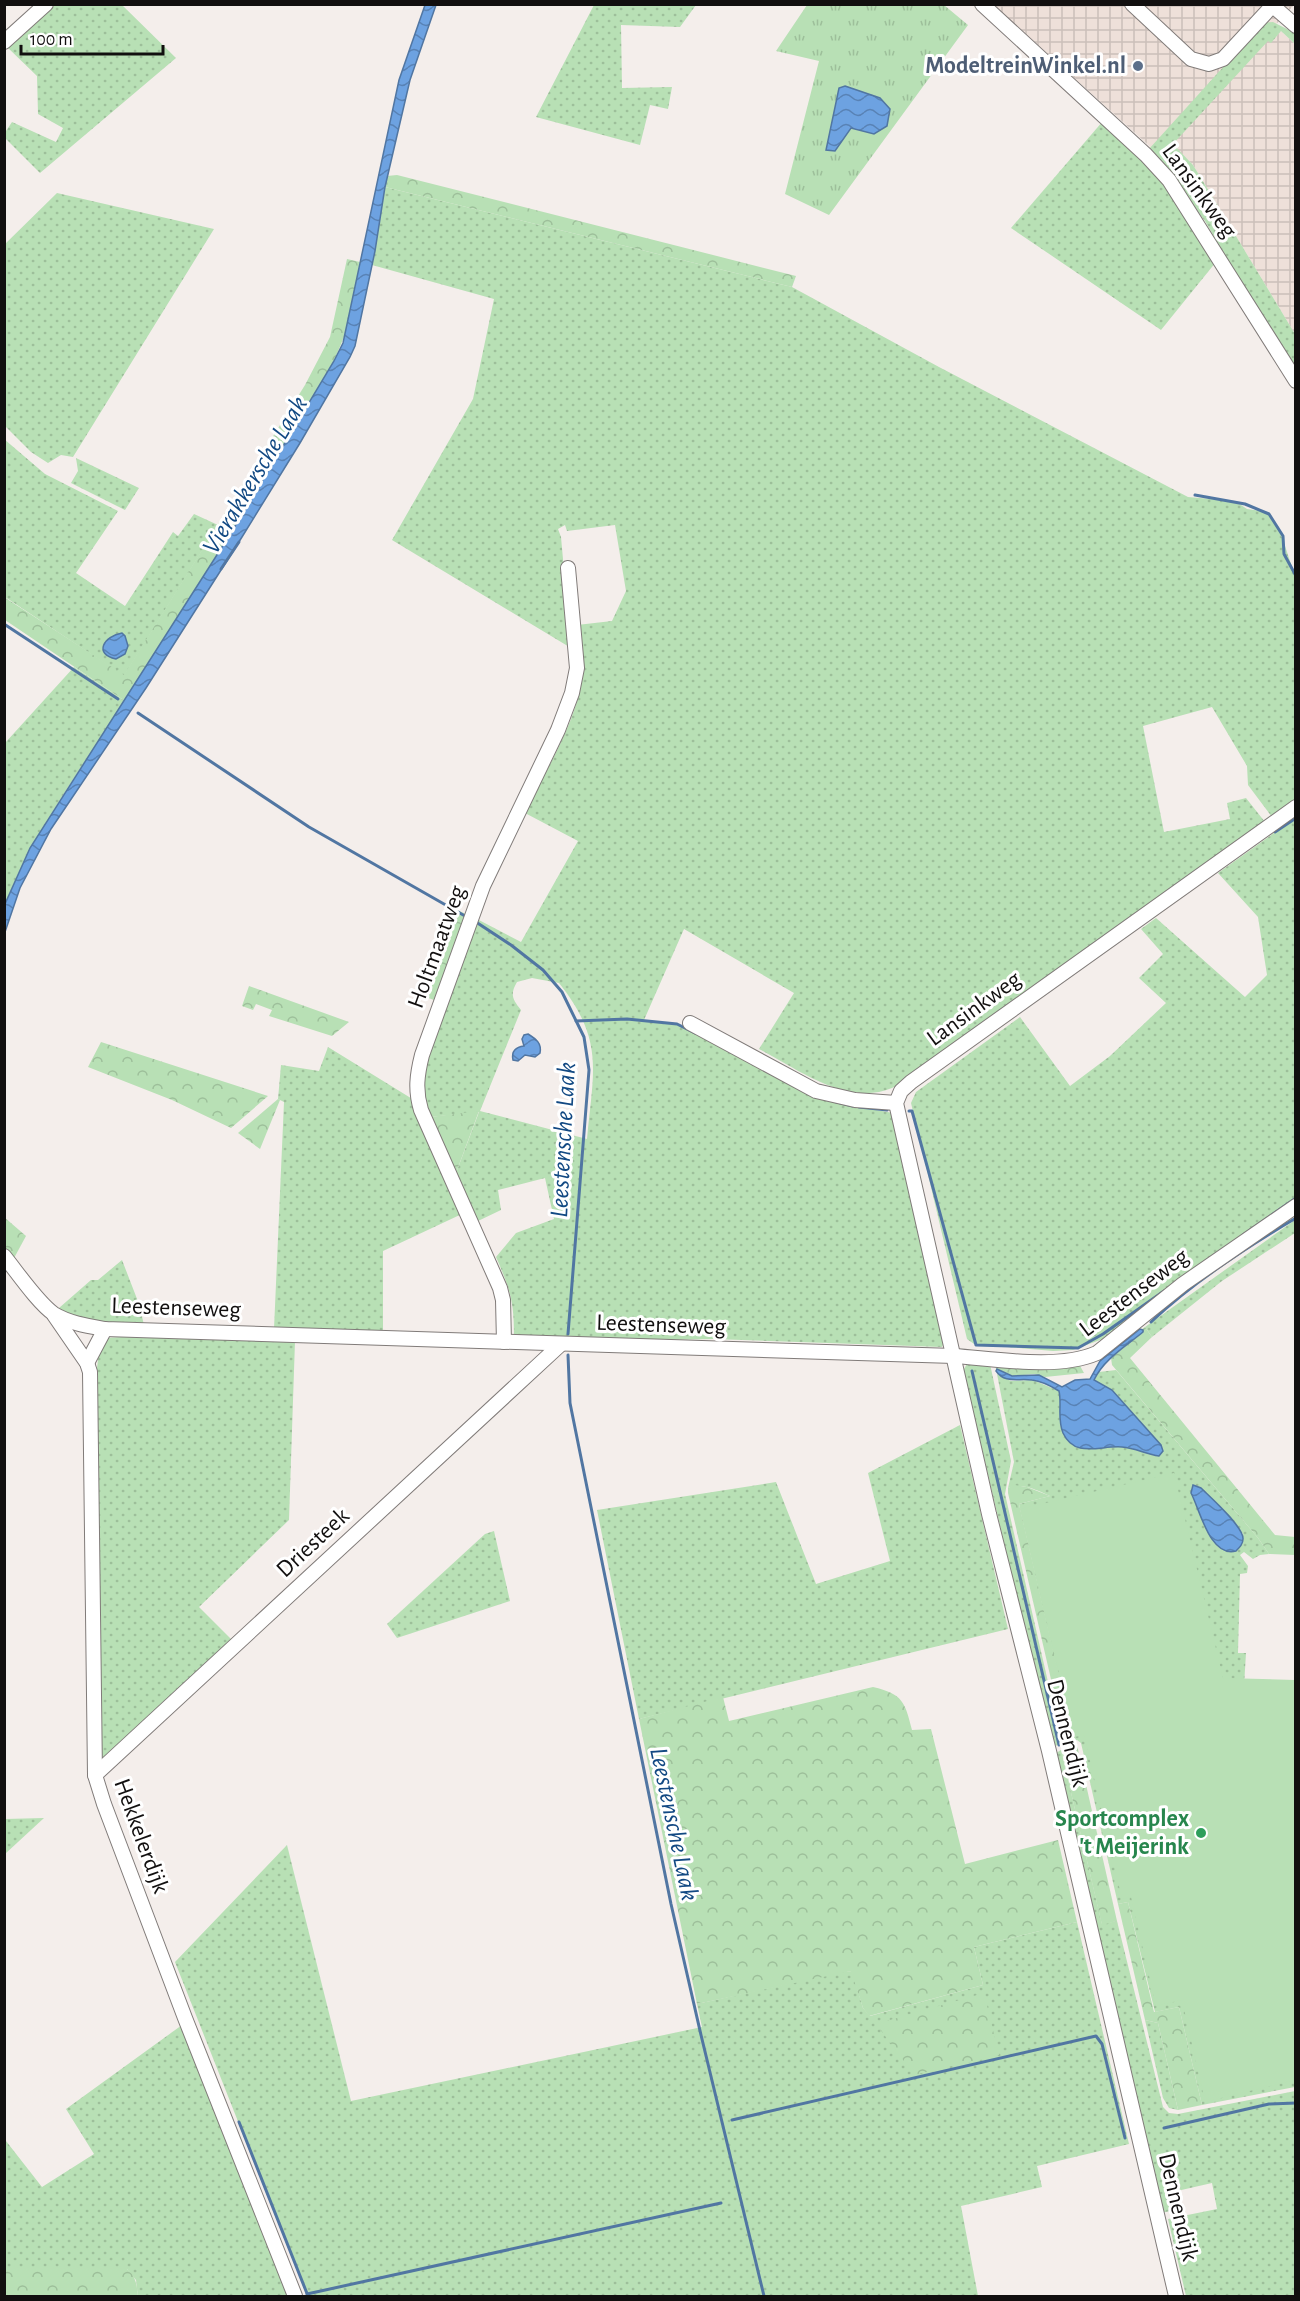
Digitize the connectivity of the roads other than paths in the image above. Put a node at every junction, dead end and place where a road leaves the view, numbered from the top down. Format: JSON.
{"nodes":[{"id":1,"x":46,"y":4,"type":"edge"},
{"id":2,"x":982,"y":4,"type":"edge"},
{"id":3,"x":1132,"y":4,"type":"edge"},
{"id":4,"x":1273,"y":5,"type":"edge"},
{"id":5,"x":1296,"y":26,"type":"edge"},
{"id":6,"x":4,"y":42,"type":"edge"},
{"id":7,"x":1296,"y":381,"type":"edge"},
{"id":8,"x":568,"y":568,"type":"dead end"},
{"id":9,"x":1296,"y":807,"type":"edge"},
{"id":10,"x":690,"y":1023,"type":"dead end"},
{"id":11,"x":896,"y":1103,"type":"junction"},
{"id":12,"x":1296,"y":1206,"type":"edge"},
{"id":13,"x":4,"y":1256,"type":"edge"},
{"id":14,"x":54,"y":1314,"type":"junction"},
{"id":15,"x":105,"y":1329,"type":"junction"},
{"id":16,"x":504,"y":1341,"type":"junction"},
{"id":17,"x":560,"y":1344,"type":"junction"},
{"id":18,"x":954,"y":1356,"type":"junction"},
{"id":19,"x":87,"y":1363,"type":"junction"},
{"id":20,"x":95,"y":1775,"type":"junction"},
{"id":21,"x":295,"y":2296,"type":"edge"},
{"id":22,"x":1176,"y":2296,"type":"edge"}],
"edges":[{"from":1,"to":6,"type":"street"},
{"from":2,"to":7,"type":"street","name":"Lansinkweg"},
{"from":3,"to":4,"type":"street"},
{"from":4,"to":5,"type":"street"},
{"from":8,"to":16,"type":"street","name":"Holtmaatweg"},
{"from":9,"to":11,"type":"street","name":"Lansinkweg"},
{"from":10,"to":11,"type":"street"},
{"from":11,"to":18,"type":"street"},
{"from":12,"to":18,"type":"street","name":"Leestenseweg"},
{"from":13,"to":14,"type":"street","name":"Leestenseweg"},
{"from":14,"to":15,"type":"street","name":"Leestenseweg"},
{"from":14,"to":19,"type":"street","name":"Hekkelerdijk"},
{"from":15,"to":16,"type":"street","name":"Leestenseweg"},
{"from":15,"to":19,"type":"street"},
{"from":16,"to":17,"type":"street","name":"Leestenseweg"},
{"from":17,"to":18,"type":"street","name":"Leestenseweg"},
{"from":17,"to":20,"type":"street","name":"Driesteek"},
{"from":18,"to":22,"type":"street","name":"Dennendijk"},
{"from":19,"to":20,"type":"street","name":"Hekkelerdijk"},
{"from":20,"to":21,"type":"street","name":"Hekkelerdijk"}]}
